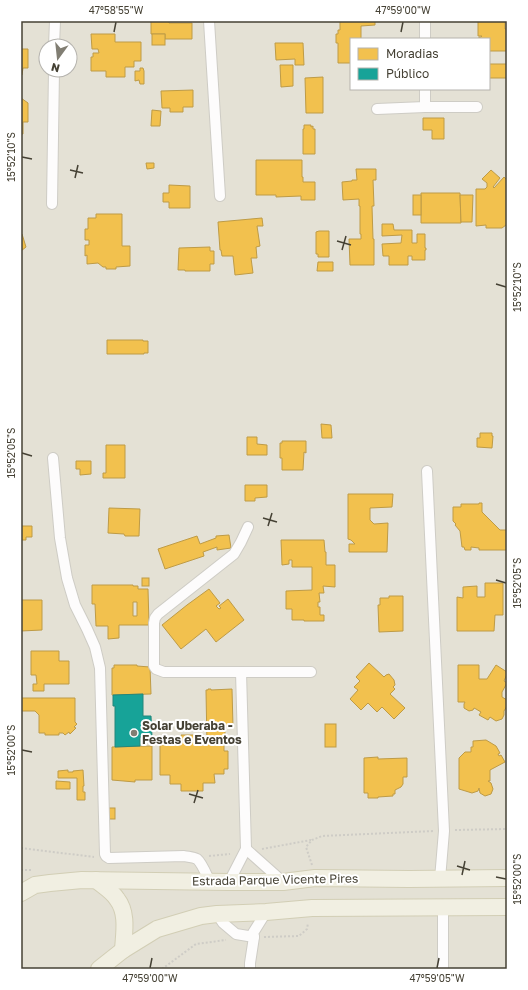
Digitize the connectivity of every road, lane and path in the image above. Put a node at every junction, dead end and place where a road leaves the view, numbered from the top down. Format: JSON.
{"nodes":[{"id":1,"x":54,"y":21,"type":"edge"},
{"id":2,"x":208,"y":21,"type":"edge"},
{"id":3,"x":426,"y":21,"type":"edge"},
{"id":4,"x":54,"y":38,"type":"edge"},
{"id":5,"x":425,"y":38,"type":"edge"},
{"id":6,"x":54,"y":78,"type":"edge"},
{"id":7,"x":425,"y":90,"type":"edge"},
{"id":8,"x":425,"y":107,"type":"junction"},
{"id":9,"x":477,"y":107,"type":"dead end"},
{"id":10,"x":377,"y":109,"type":"dead end"},
{"id":11,"x":220,"y":196,"type":"dead end"},
{"id":12,"x":52,"y":204,"type":"dead end"},
{"id":13,"x":53,"y":458,"type":"dead end"},
{"id":14,"x":427,"y":471,"type":"dead end"},
{"id":15,"x":248,"y":527,"type":"dead end"},
{"id":16,"x":241,"y":672,"type":"junction"},
{"id":17,"x":311,"y":672,"type":"dead end"},
{"id":18,"x":21,"y":848,"type":"edge"},
{"id":19,"x":246,"y":849,"type":"junction"},
{"id":20,"x":109,"y":858,"type":"junction"},
{"id":21,"x":507,"y":878,"type":"edge"},
{"id":22,"x":440,"y":879,"type":"junction"},
{"id":23,"x":96,"y":880,"type":"junction"},
{"id":24,"x":210,"y":882,"type":"junction"},
{"id":25,"x":229,"y":882,"type":"junction"},
{"id":26,"x":283,"y":882,"type":"junction"},
{"id":27,"x":21,"y":893,"type":"edge"},
{"id":28,"x":507,"y":907,"type":"edge"},
{"id":29,"x":443,"y":908,"type":"junction"},
{"id":30,"x":266,"y":912,"type":"junction"},
{"id":31,"x":217,"y":914,"type":"junction"},
{"id":32,"x":254,"y":937,"type":"junction"},
{"id":33,"x":122,"y":950,"type":"junction"},
{"id":34,"x":99,"y":969,"type":"edge"},
{"id":35,"x":250,"y":969,"type":"edge"},
{"id":36,"x":443,"y":969,"type":"edge"}],
"edges":[{"from":1,"to":4,"type":"street"},
{"from":2,"to":11,"type":"street"},
{"from":3,"to":5,"type":"street"},
{"from":6,"to":12,"type":"street"},
{"from":7,"to":8,"type":"street"},
{"from":8,"to":9,"type":"street"},
{"from":8,"to":10,"type":"street"},
{"from":13,"to":20,"type":"street"},
{"from":14,"to":22,"type":"street"},
{"from":15,"to":16,"type":"street"},
{"from":16,"to":17,"type":"street"},
{"from":16,"to":19,"type":"street"},
{"from":18,"to":20,"type":"path"},
{"from":19,"to":25,"type":"street"},
{"from":19,"to":26,"type":"street"},
{"from":20,"to":24,"type":"street"},
{"from":21,"to":22,"type":"main road","name":"Estrada Parque Vicente Pires"},
{"from":22,"to":26,"type":"main road","name":"Estrada Parque Vicente Pires"},
{"from":23,"to":24,"type":"main road","name":"Estrada Parque Vicente Pires"},
{"from":23,"to":27,"type":"main road","name":"Estrada Parque Vicente Pires"},
{"from":23,"to":33,"type":"main road"},
{"from":24,"to":25,"type":"main road","name":"Estrada Parque Vicente Pires"},
{"from":25,"to":26,"type":"main road","name":"Estrada Parque Vicente Pires"},
{"from":28,"to":29,"type":"main road"},
{"from":29,"to":30,"type":"main road"},
{"from":29,"to":36,"type":"street"},
{"from":30,"to":31,"type":"main road"},
{"from":30,"to":32,"type":"street"},
{"from":31,"to":32,"type":"street"},
{"from":31,"to":33,"type":"main road"},
{"from":32,"to":35,"type":"street"},
{"from":33,"to":34,"type":"main road"}]}
